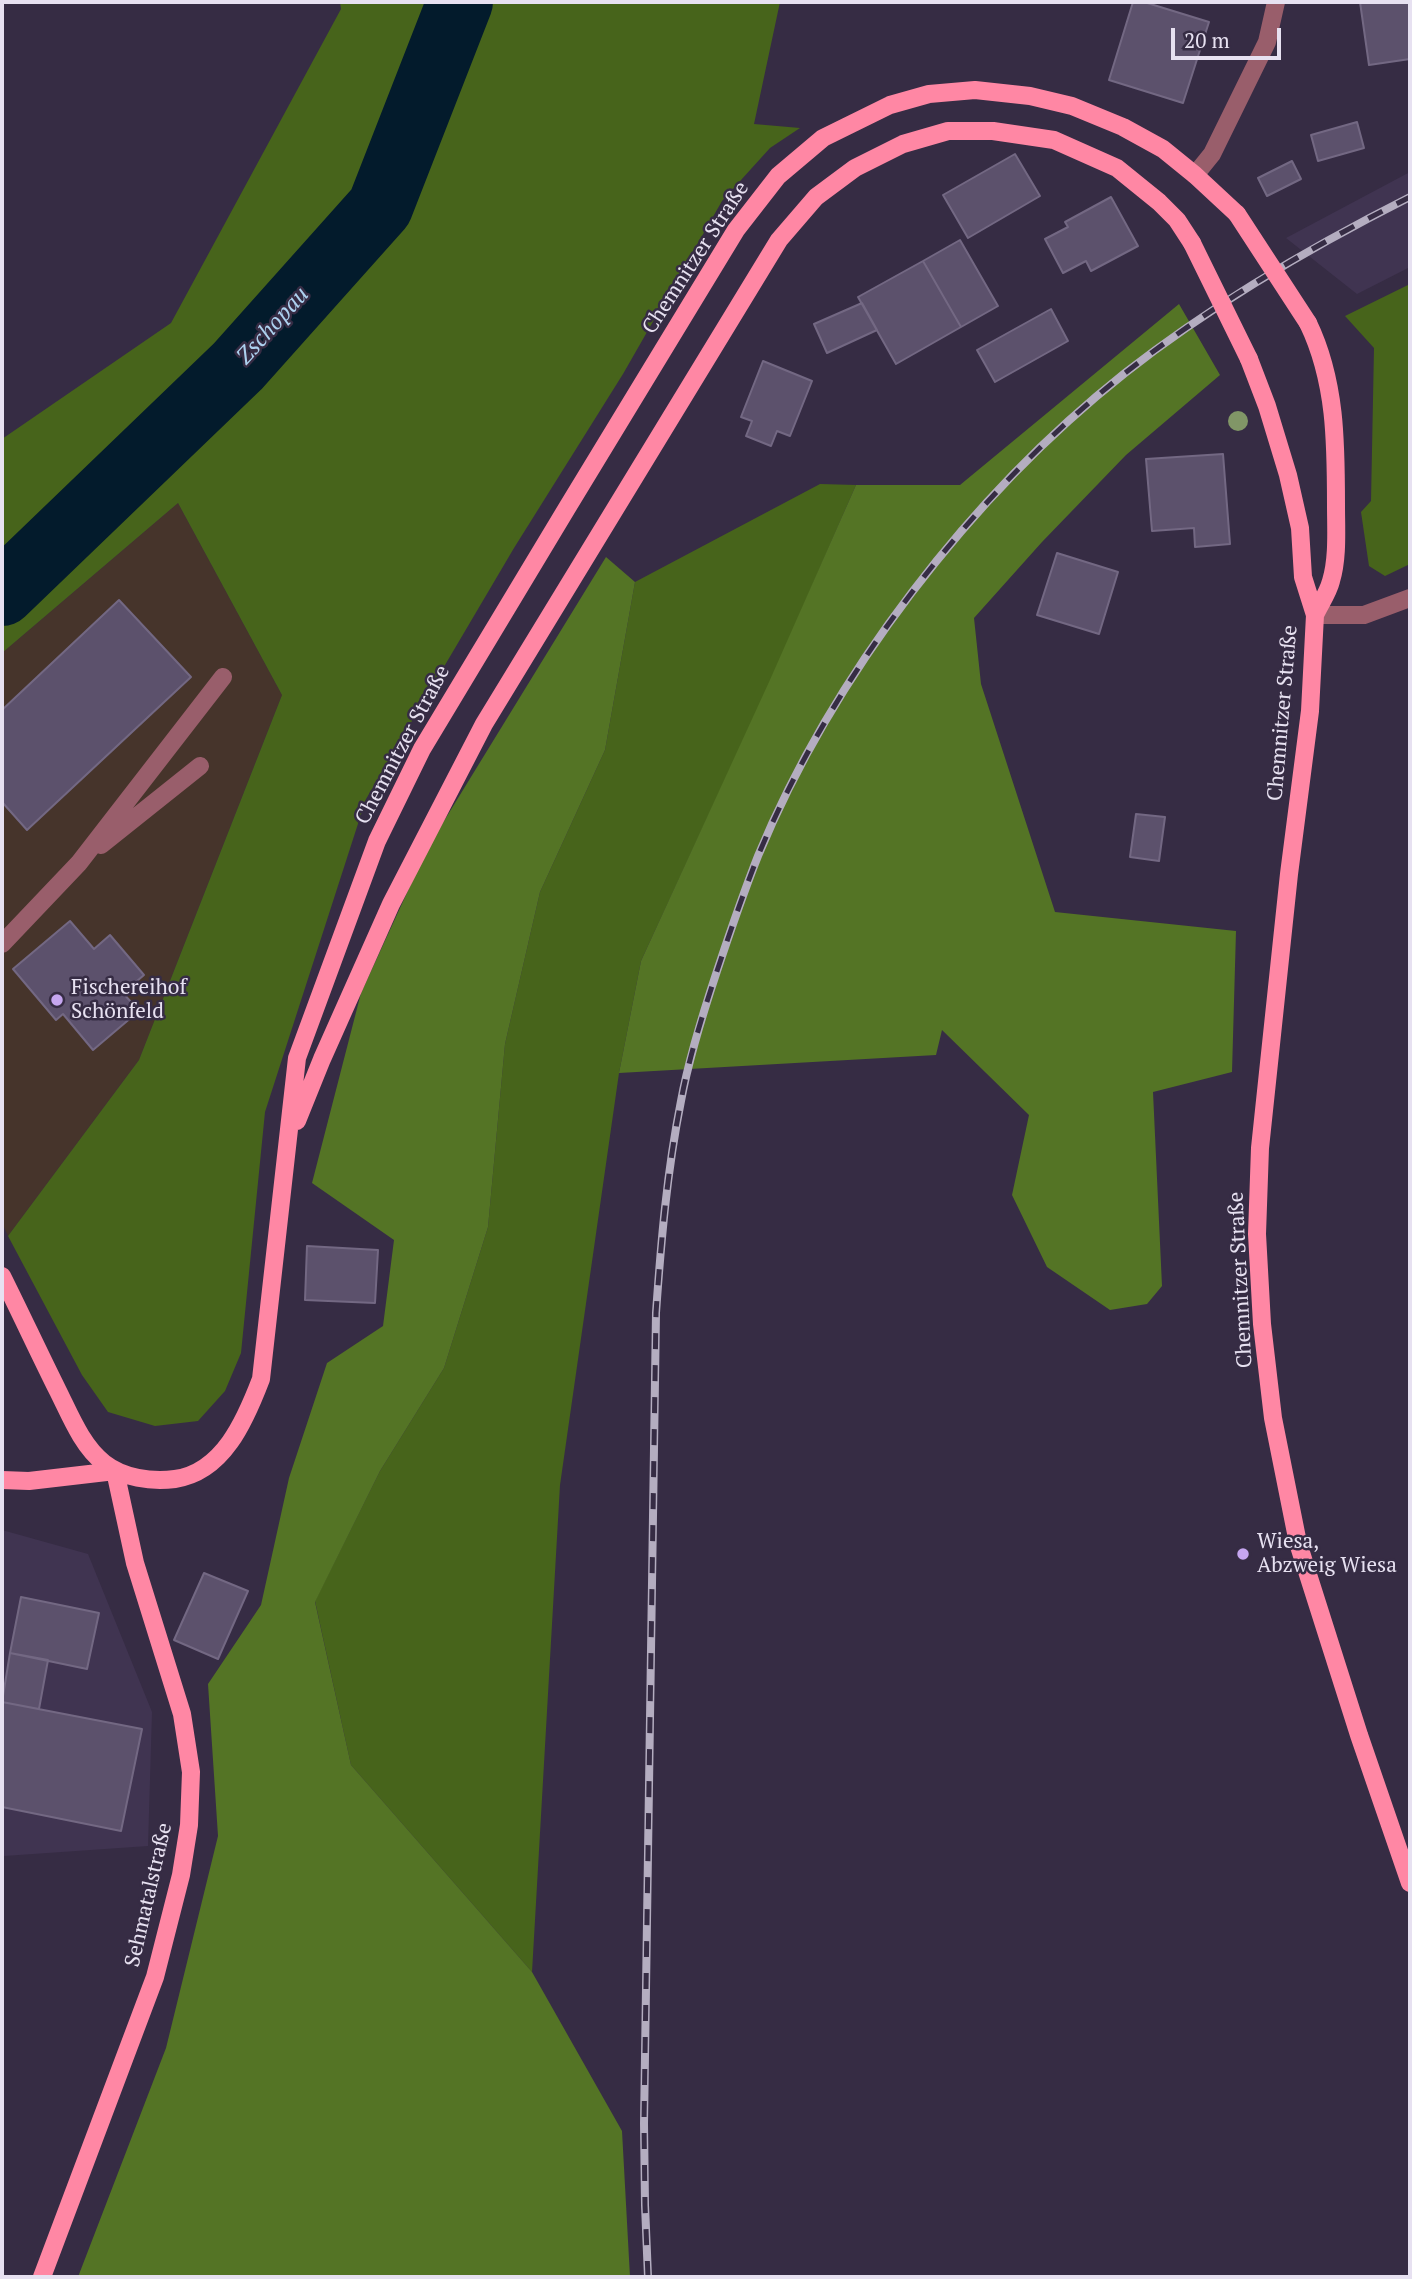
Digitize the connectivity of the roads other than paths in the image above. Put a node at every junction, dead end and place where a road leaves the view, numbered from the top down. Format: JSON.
{"nodes":[{"id":1,"x":1276,"y":2,"type":"edge"},
{"id":2,"x":1195,"y":175,"type":"junction"},
{"id":3,"x":1410,"y":598,"type":"edge"},
{"id":4,"x":1315,"y":615,"type":"junction"},
{"id":5,"x":223,"y":677,"type":"dead end"},
{"id":6,"x":200,"y":766,"type":"dead end"},
{"id":7,"x":79,"y":863,"type":"junction"},
{"id":8,"x":2,"y":944,"type":"edge"},
{"id":9,"x":289,"y":1141,"type":"junction"},
{"id":10,"x":2,"y":1276,"type":"edge"},
{"id":11,"x":114,"y":1471,"type":"junction"},
{"id":12,"x":2,"y":1480,"type":"edge"},
{"id":13,"x":1410,"y":1883,"type":"edge"},
{"id":14,"x":43,"y":2277,"type":"edge"}],
"edges":[{"from":1,"to":2,"type":"street"},
{"from":2,"to":4,"type":"main road","name":"Chemnitzer Straße","bridge":true},
{"from":2,"to":9,"type":"main road","name":"Chemnitzer Straße"},
{"from":3,"to":4,"type":"street"},
{"from":4,"to":9,"type":"main road","name":"Chemnitzer Straße","bridge":true},
{"from":4,"to":13,"type":"main road","name":"Chemnitzer Straße"},
{"from":5,"to":7,"type":"street"},
{"from":6,"to":7,"type":"street"},
{"from":7,"to":8,"type":"street"},
{"from":9,"to":11,"type":"main road","name":"Chemnitzer Straße"},
{"from":10,"to":11,"type":"main road"},
{"from":11,"to":12,"type":"main road"},
{"from":11,"to":14,"type":"main road","name":"Sehmatalstraße"}]}
